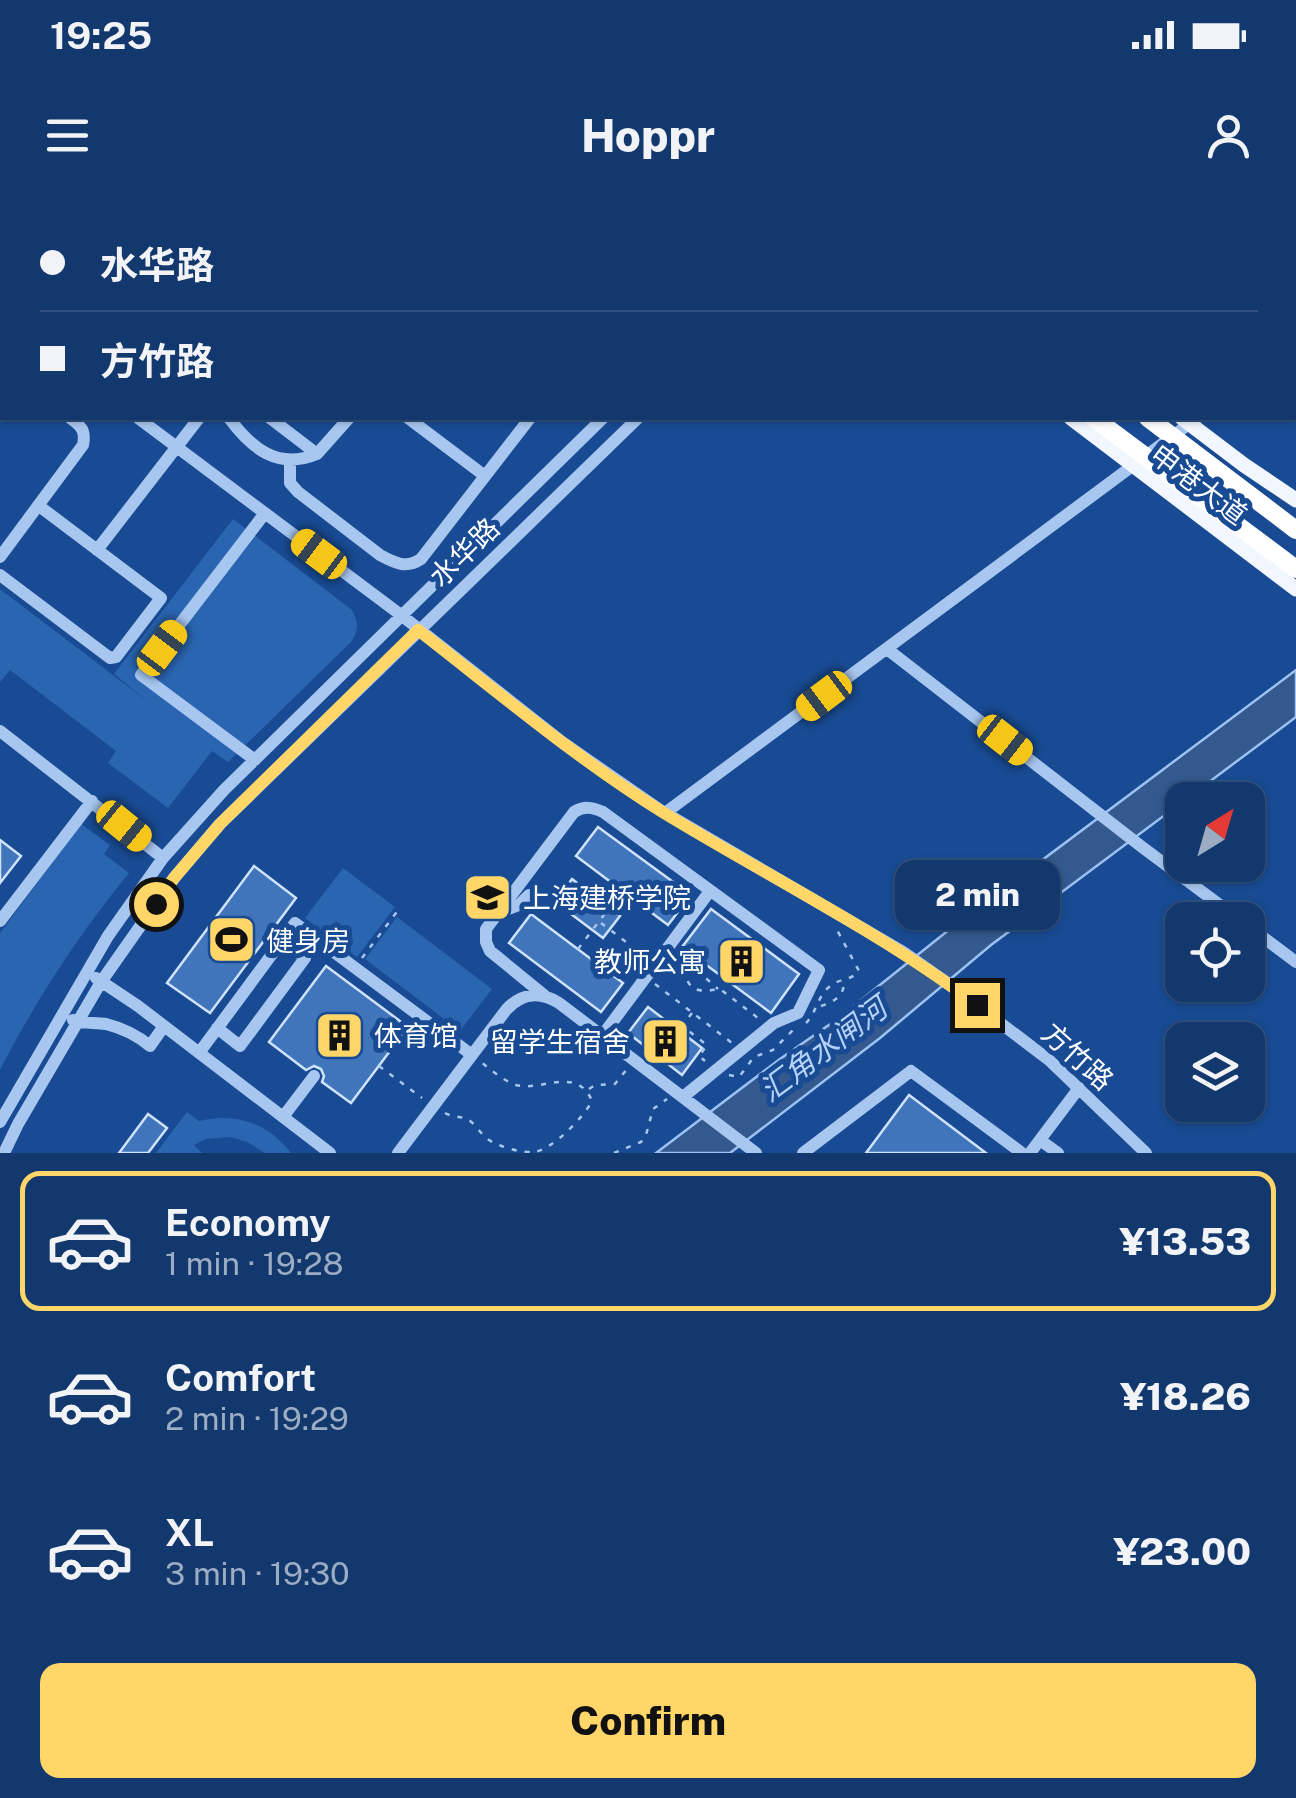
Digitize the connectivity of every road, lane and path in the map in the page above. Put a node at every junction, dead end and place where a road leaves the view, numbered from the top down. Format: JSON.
{"nodes":[{"id":1,"x":73,"y":420,"type":"edge"},
{"id":2,"x":141,"y":420,"type":"edge"},
{"id":3,"x":197,"y":420,"type":"edge"},
{"id":4,"x":231,"y":420,"type":"edge"},
{"id":5,"x":273,"y":420,"type":"edge"},
{"id":6,"x":347,"y":420,"type":"edge"},
{"id":7,"x":411,"y":420,"type":"edge"},
{"id":8,"x":528,"y":420,"type":"edge"},
{"id":9,"x":602,"y":420,"type":"edge"},
{"id":10,"x":636,"y":420,"type":"edge"},
{"id":11,"x":1074,"y":420,"type":"edge"},
{"id":12,"x":1097,"y":420,"type":"edge"},
{"id":13,"x":1151,"y":420,"type":"edge"},
{"id":14,"x":1188,"y":420,"type":"edge"},
{"id":15,"x":1190,"y":420,"type":"edge"},
{"id":16,"x":177,"y":447,"type":"junction"},
{"id":17,"x":318,"y":454,"type":"junction"},
{"id":18,"x":290,"y":462,"type":"junction"},
{"id":19,"x":1132,"y":464,"type":"junction"},
{"id":20,"x":485,"y":476,"type":"junction"},
{"id":21,"x":1296,"y":500,"type":"edge"},
{"id":22,"x":39,"y":506,"type":"junction"},
{"id":23,"x":264,"y":513,"type":"junction"},
{"id":24,"x":1296,"y":530,"type":"edge"},
{"id":25,"x":98,"y":550,"type":"junction"},
{"id":26,"x":0,"y":558,"type":"edge"},
{"id":27,"x":1296,"y":569,"type":"edge"},
{"id":28,"x":0,"y":575,"type":"edge"},
{"id":29,"x":1296,"y":589,"type":"edge"},
{"id":30,"x":401,"y":615,"type":"junction"},
{"id":31,"x":418,"y":630,"type":"junction"},
{"id":32,"x":887,"y":648,"type":"junction"},
{"id":33,"x":0,"y":730,"type":"edge"},
{"id":34,"x":254,"y":760,"type":"junction"},
{"id":35,"x":92,"y":801,"type":"junction"},
{"id":36,"x":665,"y":813,"type":"junction"},
{"id":37,"x":163,"y":858,"type":"junction"},
{"id":38,"x":622,"y":890,"type":"dead end"},
{"id":39,"x":710,"y":890,"type":"junction"},
{"id":40,"x":529,"y":895,"type":"dead end"},
{"id":41,"x":1216,"y":902,"type":"edge"},
{"id":42,"x":399,"y":909,"type":"dead end"},
{"id":43,"x":498,"y":913,"type":"junction"},
{"id":44,"x":0,"y":921,"type":"edge"},
{"id":45,"x":598,"y":922,"type":"junction"},
{"id":46,"x":1265,"y":939,"type":"edge"},
{"id":47,"x":282,"y":940,"type":"junction"},
{"id":48,"x":578,"y":949,"type":"dead end"},
{"id":49,"x":665,"y":952,"type":"junction"},
{"id":50,"x":1296,"y":962,"type":"edge"},
{"id":51,"x":655,"y":964,"type":"junction"},
{"id":52,"x":355,"y":968,"type":"junction"},
{"id":53,"x":681,"y":969,"type":"junction"},
{"id":54,"x":87,"y":970,"type":"junction"},
{"id":55,"x":646,"y":978,"type":"junction"},
{"id":56,"x":844,"y":980,"type":"dead end"},
{"id":57,"x":100,"y":982,"type":"junction"},
{"id":58,"x":719,"y":990,"type":"junction"},
{"id":59,"x":545,"y":996,"type":"junction"},
{"id":60,"x":817,"y":1006,"type":"dead end"},
{"id":61,"x":692,"y":1012,"type":"junction"},
{"id":62,"x":62,"y":1014,"type":"junction"},
{"id":63,"x":77,"y":1022,"type":"junction"},
{"id":64,"x":164,"y":1026,"type":"junction"},
{"id":65,"x":217,"y":1028,"type":"junction"},
{"id":66,"x":771,"y":1032,"type":"junction"},
{"id":67,"x":602,"y":1036,"type":"junction"},
{"id":68,"x":780,"y":1046,"type":"dead end"},
{"id":69,"x":741,"y":1050,"type":"junction"},
{"id":70,"x":199,"y":1052,"type":"junction"},
{"id":71,"x":472,"y":1055,"type":"junction"},
{"id":72,"x":634,"y":1060,"type":"junction"},
{"id":73,"x":379,"y":1066,"type":"dead end"},
{"id":74,"x":717,"y":1070,"type":"junction"},
{"id":75,"x":314,"y":1076,"type":"dead end"},
{"id":76,"x":1079,"y":1088,"type":"junction"},
{"id":77,"x":587,"y":1092,"type":"junction"},
{"id":78,"x":680,"y":1095,"type":"junction"},
{"id":79,"x":429,"y":1103,"type":"junction"},
{"id":80,"x":284,"y":1117,"type":"junction"},
{"id":81,"x":0,"y":1122,"type":"edge"},
{"id":82,"x":1040,"y":1140,"type":"junction"},
{"id":83,"x":538,"y":1152,"type":"edge"},
{"id":84,"x":4,"y":1153,"type":"edge"},
{"id":85,"x":330,"y":1153,"type":"edge"},
{"id":86,"x":398,"y":1153,"type":"edge"},
{"id":87,"x":614,"y":1153,"type":"edge"},
{"id":88,"x":756,"y":1153,"type":"edge"},
{"id":89,"x":804,"y":1153,"type":"edge"},
{"id":90,"x":1022,"y":1153,"type":"edge"},
{"id":91,"x":1030,"y":1153,"type":"edge"},
{"id":92,"x":1058,"y":1153,"type":"edge"},
{"id":93,"x":1146,"y":1153,"type":"edge"}],
"edges":[{"from":1,"to":22,"type":"street"},
{"from":2,"to":16,"type":"street","name":"方竹路"},
{"from":3,"to":16,"type":"street"},
{"from":4,"to":18,"type":"street"},
{"from":5,"to":17,"type":"street"},
{"from":6,"to":17,"type":"street"},
{"from":7,"to":20,"type":"street"},
{"from":8,"to":20,"type":"street"},
{"from":9,"to":30,"type":"street","name":"水华路"},
{"from":10,"to":31,"type":"street","name":"水华路"},
{"from":11,"to":19,"type":"main road","name":"申港大道"},
{"from":12,"to":27,"type":"highway","bridge":true},
{"from":13,"to":24,"type":"highway","bridge":true},
{"from":14,"to":19,"type":"street"},
{"from":15,"to":21,"type":"main road","name":"申港大道"},
{"from":16,"to":23,"type":"street","name":"方竹路"},
{"from":16,"to":25,"type":"street"},
{"from":17,"to":18,"type":"street"},
{"from":18,"to":20,"type":"street"},
{"from":19,"to":29,"type":"main road","name":"申港大道"},
{"from":19,"to":32,"type":"street"},
{"from":22,"to":25,"type":"street"},
{"from":22,"to":26,"type":"street"},
{"from":23,"to":30,"type":"street","name":"方竹路"},
{"from":23,"to":34,"type":"street"},
{"from":25,"to":28,"type":"street"},
{"from":30,"to":31,"type":"street","name":"方竹路"},
{"from":30,"to":34,"type":"street","name":"水华路"},
{"from":31,"to":36,"type":"street","name":"方竹路"},
{"from":31,"to":57,"type":"street","name":"水华路"},
{"from":32,"to":36,"type":"street"},
{"from":32,"to":41,"type":"street"},
{"from":33,"to":35,"type":"street"},
{"from":34,"to":37,"type":"street","name":"水华路"},
{"from":35,"to":37,"type":"street"},
{"from":35,"to":44,"type":"street"},
{"from":36,"to":76,"type":"street","name":"方竹路"},
{"from":37,"to":54,"type":"street","name":"水华路"},
{"from":38,"to":45,"type":"path"},
{"from":39,"to":43,"type":"street"},
{"from":39,"to":49,"type":"street"},
{"from":39,"to":66,"type":"street"},
{"from":40,"to":43,"type":"street"},
{"from":42,"to":52,"type":"path"},
{"from":43,"to":59,"type":"street"},
{"from":45,"to":48,"type":"path"},
{"from":45,"to":51,"type":"path"},
{"from":46,"to":50,"type":"street"},
{"from":47,"to":52,"type":"street"},
{"from":47,"to":65,"type":"street"},
{"from":47,"to":65,"type":"street"},
{"from":49,"to":51,"type":"street"},
{"from":49,"to":53,"type":"path"},
{"from":51,"to":55,"type":"street"},
{"from":52,"to":71,"type":"street"},
{"from":53,"to":58,"type":"path"},
{"from":53,"to":58,"type":"path"},
{"from":54,"to":57,"type":"street"},
{"from":54,"to":62,"type":"street","name":"水华路"},
{"from":55,"to":61,"type":"path"},
{"from":55,"to":67,"type":"street"},
{"from":56,"to":60,"type":"path"},
{"from":57,"to":63,"type":"street","name":"水华路"},
{"from":57,"to":64,"type":"street"},
{"from":58,"to":66,"type":"path"},
{"from":59,"to":67,"type":"street"},
{"from":59,"to":71,"type":"street"},
{"from":61,"to":69,"type":"path"},
{"from":61,"to":74,"type":"path"},
{"from":62,"to":63,"type":"street"},
{"from":62,"to":81,"type":"street","name":"水华路"},
{"from":63,"to":64,"type":"street"},
{"from":63,"to":84,"type":"street","name":"水华路"},
{"from":64,"to":70,"type":"street"},
{"from":65,"to":70,"type":"street"},
{"from":66,"to":68,"type":"path"},
{"from":66,"to":69,"type":"street"},
{"from":67,"to":72,"type":"street"},
{"from":69,"to":74,"type":"street"},
{"from":70,"to":80,"type":"street"},
{"from":71,"to":77,"type":"path"},
{"from":71,"to":79,"type":"street"},
{"from":72,"to":77,"type":"path"},
{"from":72,"to":78,"type":"street"},
{"from":73,"to":79,"type":"path"},
{"from":74,"to":78,"type":"street"},
{"from":75,"to":80,"type":"street"},
{"from":76,"to":82,"type":"street"},
{"from":76,"to":93,"type":"street","name":"方竹路"},
{"from":77,"to":83,"type":"path"},
{"from":78,"to":87,"type":"path"},
{"from":78,"to":88,"type":"street"},
{"from":79,"to":83,"type":"path"},
{"from":79,"to":86,"type":"street"},
{"from":80,"to":85,"type":"street"},
{"from":82,"to":91,"type":"street"},
{"from":82,"to":92,"type":"street"},
{"from":89,"to":90,"type":"street"}]}
